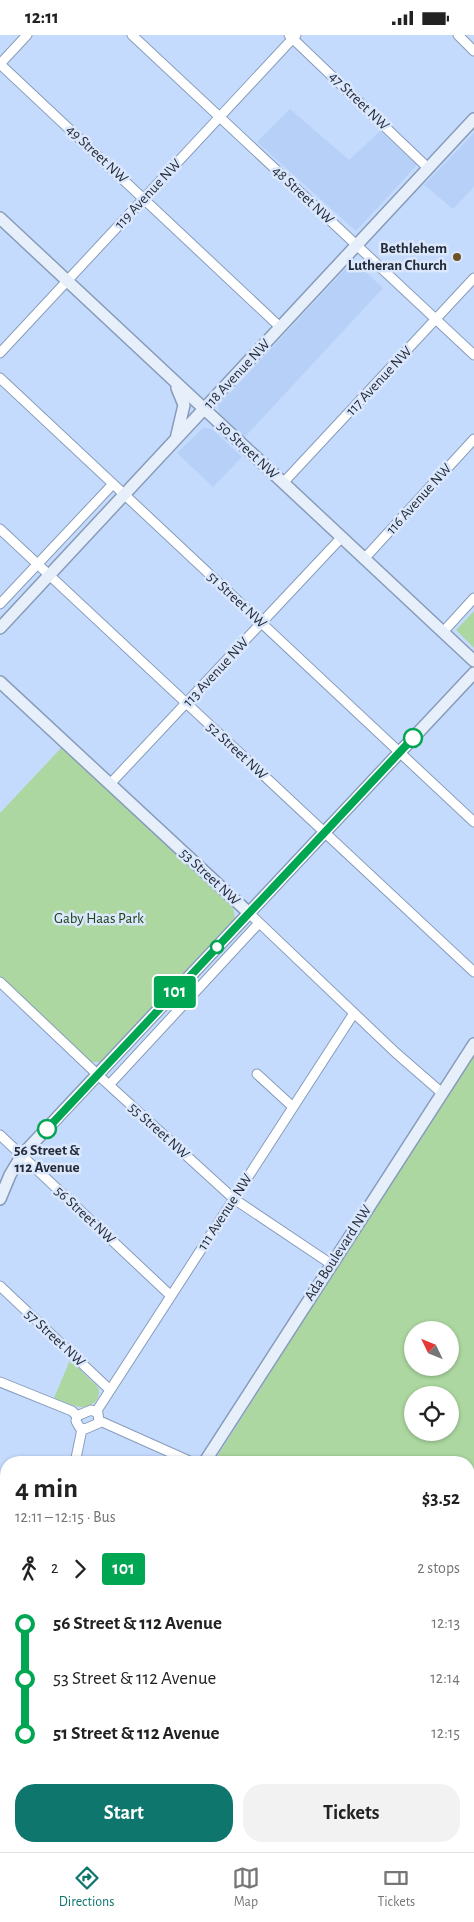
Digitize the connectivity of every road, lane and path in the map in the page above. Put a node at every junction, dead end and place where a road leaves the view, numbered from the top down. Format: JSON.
{"nodes":[{"id":1,"x":27,"y":35,"type":"edge"},
{"id":2,"x":132,"y":35,"type":"edge"},
{"id":3,"x":458,"y":35,"type":"edge"},
{"id":4,"x":292,"y":36,"type":"edge"},
{"id":5,"x":474,"y":51,"type":"edge"},
{"id":6,"x":0,"y":64,"type":"edge"},
{"id":7,"x":220,"y":117,"type":"junction"},
{"id":8,"x":474,"y":119,"type":"edge"},
{"id":9,"x":428,"y":168,"type":"junction"},
{"id":10,"x":144,"y":199,"type":"junction"},
{"id":11,"x":0,"y":218,"type":"edge"},
{"id":12,"x":357,"y":245,"type":"junction"},
{"id":13,"x":474,"y":278,"type":"edge"},
{"id":14,"x":67,"y":281,"type":"junction"},
{"id":15,"x":436,"y":320,"type":"junction"},
{"id":16,"x":280,"y":327,"type":"junction"},
{"id":17,"x":0,"y":353,"type":"edge"},
{"id":18,"x":474,"y":355,"type":"edge"},
{"id":19,"x":0,"y":378,"type":"edge"},
{"id":20,"x":172,"y":380,"type":"junction"},
{"id":21,"x":204,"y":409,"type":"junction"},
{"id":22,"x":474,"y":439,"type":"edge"},
{"id":23,"x":176,"y":441,"type":"junction"},
{"id":24,"x":283,"y":483,"type":"junction"},
{"id":25,"x":112,"y":485,"type":"junction"},
{"id":26,"x":124,"y":496,"type":"junction"},
{"id":27,"x":0,"y":529,"type":"edge"},
{"id":28,"x":341,"y":537,"type":"junction"},
{"id":29,"x":364,"y":559,"type":"junction"},
{"id":30,"x":37,"y":565,"type":"junction"},
{"id":31,"x":49,"y":577,"type":"junction"},
{"id":32,"x":474,"y":598,"type":"edge"},
{"id":33,"x":0,"y":605,"type":"edge"},
{"id":34,"x":261,"y":623,"type":"junction"},
{"id":35,"x":0,"y":629,"type":"edge"},
{"id":36,"x":443,"y":632,"type":"junction"},
{"id":37,"x":474,"y":661,"type":"edge"},
{"id":38,"x":474,"y":673,"type":"edge"},
{"id":39,"x":0,"y":682,"type":"edge"},
{"id":40,"x":186,"y":704,"type":"junction"},
{"id":41,"x":400,"y":752,"type":"junction"},
{"id":42,"x":110,"y":784,"type":"junction"},
{"id":43,"x":474,"y":822,"type":"edge"},
{"id":44,"x":324,"y":833,"type":"junction"},
{"id":45,"x":249,"y":913,"type":"junction"},
{"id":46,"x":259,"y":923,"type":"junction"},
{"id":47,"x":474,"y":972,"type":"edge"},
{"id":48,"x":0,"y":982,"type":"edge"},
{"id":49,"x":354,"y":1013,"type":"junction"},
{"id":50,"x":474,"y":1044,"type":"edge"},
{"id":51,"x":257,"y":1073,"type":"dead end"},
{"id":52,"x":98,"y":1075,"type":"junction"},
{"id":53,"x":109,"y":1085,"type":"junction"},
{"id":54,"x":442,"y":1093,"type":"junction"},
{"id":55,"x":294,"y":1107,"type":"junction"},
{"id":56,"x":0,"y":1135,"type":"edge"},
{"id":57,"x":22,"y":1155,"type":"junction"},
{"id":58,"x":0,"y":1199,"type":"edge"},
{"id":59,"x":234,"y":1199,"type":"junction"},
{"id":60,"x":331,"y":1264,"type":"junction"},
{"id":61,"x":0,"y":1286,"type":"edge"},
{"id":62,"x":170,"y":1295,"type":"junction"},
{"id":63,"x":0,"y":1383,"type":"edge"},
{"id":64,"x":109,"y":1389,"type":"junction"},
{"id":65,"x":96,"y":1411,"type":"junction"},
{"id":66,"x":77,"y":1416,"type":"junction"},
{"id":67,"x":100,"y":1421,"type":"junction"},
{"id":68,"x":82,"y":1429,"type":"junction"},
{"id":69,"x":76,"y":1456,"type":"edge"},
{"id":70,"x":178,"y":1456,"type":"edge"},
{"id":71,"x":208,"y":1456,"type":"edge"}],
"edges":[{"from":1,"to":6,"type":"street"},
{"from":2,"to":7,"type":"street","name":"48 Street NW"},
{"from":3,"to":5,"type":"street"},
{"from":4,"to":7,"type":"street","name":"119 Avenue NW"},
{"from":4,"to":9,"type":"street","name":"47 Street NW"},
{"from":6,"to":10,"type":"street","name":"49 Street NW"},
{"from":7,"to":10,"type":"street","name":"119 Avenue NW"},
{"from":7,"to":12,"type":"street","name":"48 Street NW"},
{"from":8,"to":9,"type":"main road","name":"118 Avenue NW"},
{"from":9,"to":12,"type":"main road","name":"118 Avenue NW"},
{"from":10,"to":14,"type":"street","name":"119 Avenue NW"},
{"from":10,"to":16,"type":"street","name":"49 Street NW"},
{"from":11,"to":14,"type":"main road","name":"50 Street NW"},
{"from":12,"to":15,"type":"street","name":"48 Street NW"},
{"from":12,"to":16,"type":"main road","name":"118 Avenue NW"},
{"from":13,"to":15,"type":"street","name":"117 Avenue NW"},
{"from":14,"to":17,"type":"street","name":"119 Avenue NW"},
{"from":14,"to":20,"type":"main road","name":"50 Street NW"},
{"from":15,"to":18,"type":"street","name":"48 Street NW"},
{"from":15,"to":24,"type":"street","name":"117 Avenue NW"},
{"from":16,"to":21,"type":"main road","name":"118 Avenue NW"},
{"from":19,"to":25,"type":"street","name":"51 Street NW"},
{"from":20,"to":21,"type":"main road","name":"50 Street NW"},
{"from":20,"to":23,"type":"main road"},
{"from":21,"to":23,"type":"main road","name":"118 Avenue NW"},
{"from":21,"to":24,"type":"main road","name":"50 Street NW"},
{"from":22,"to":29,"type":"street","name":"116 Avenue NW"},
{"from":23,"to":26,"type":"main road","name":"118 Avenue NW"},
{"from":24,"to":28,"type":"main road","name":"50 Street NW"},
{"from":25,"to":26,"type":"street","name":"51 Street NW"},
{"from":25,"to":30,"type":"street"},
{"from":26,"to":31,"type":"main road","name":"118 Avenue NW"},
{"from":26,"to":34,"type":"street","name":"51 Street NW"},
{"from":27,"to":30,"type":"street","name":"52 Street NW"},
{"from":28,"to":29,"type":"main road","name":"50 Street NW"},
{"from":28,"to":34,"type":"street","name":"113 Avenue NW"},
{"from":29,"to":36,"type":"main road","name":"50 Street NW"},
{"from":30,"to":31,"type":"street","name":"52 Street NW"},
{"from":30,"to":33,"type":"street"},
{"from":31,"to":35,"type":"main road","name":"118 Avenue NW"},
{"from":31,"to":40,"type":"street","name":"52 Street NW"},
{"from":32,"to":36,"type":"street"},
{"from":34,"to":40,"type":"street","name":"113 Avenue NW"},
{"from":34,"to":41,"type":"street","name":"51 Street NW"},
{"from":36,"to":37,"type":"main road","name":"50 Street NW"},
{"from":38,"to":41,"type":"main road"},
{"from":39,"to":42,"type":"main road","name":"53 Street NW"},
{"from":40,"to":42,"type":"street","name":"113 Avenue NW"},
{"from":40,"to":44,"type":"street","name":"52 Street NW"},
{"from":41,"to":43,"type":"street","name":"51 Street NW"},
{"from":41,"to":44,"type":"main road"},
{"from":42,"to":45,"type":"main road","name":"53 Street NW"},
{"from":44,"to":45,"type":"main road"},
{"from":44,"to":47,"type":"street","name":"52 Street NW"},
{"from":45,"to":46,"type":"street","name":"53 Street NW"},
{"from":45,"to":52,"type":"main road"},
{"from":46,"to":49,"type":"street","name":"53 Street NW"},
{"from":46,"to":53,"type":"street"},
{"from":48,"to":52,"type":"street","name":"55 Street NW"},
{"from":49,"to":54,"type":"street","name":"53 Street NW"},
{"from":49,"to":55,"type":"street","name":"111 Avenue NW"},
{"from":50,"to":54,"type":"main road","name":"Ada Boulevard NW"},
{"from":51,"to":55,"type":"street"},
{"from":52,"to":53,"type":"street","name":"55 Street NW"},
{"from":52,"to":57,"type":"main road"},
{"from":53,"to":59,"type":"street","name":"55 Street NW"},
{"from":54,"to":60,"type":"main road","name":"Ada Boulevard NW"},
{"from":55,"to":59,"type":"street","name":"111 Avenue NW"},
{"from":56,"to":57,"type":"street","name":"56 Street NW"},
{"from":57,"to":58,"type":"main road"},
{"from":57,"to":62,"type":"street","name":"56 Street NW"},
{"from":59,"to":60,"type":"street","name":"55 Street NW"},
{"from":59,"to":62,"type":"street","name":"111 Avenue NW"},
{"from":60,"to":71,"type":"main road","name":"Ada Boulevard NW"},
{"from":61,"to":64,"type":"street","name":"57 Street NW"},
{"from":62,"to":64,"type":"street","name":"111 Avenue NW"},
{"from":63,"to":66,"type":"street"},
{"from":64,"to":65,"type":"street","name":"111 Avenue NW"},
{"from":65,"to":66,"type":"street"},
{"from":65,"to":67,"type":"street"},
{"from":66,"to":68,"type":"street"},
{"from":67,"to":68,"type":"street"},
{"from":67,"to":70,"type":"street"},
{"from":68,"to":69,"type":"street"}]}
